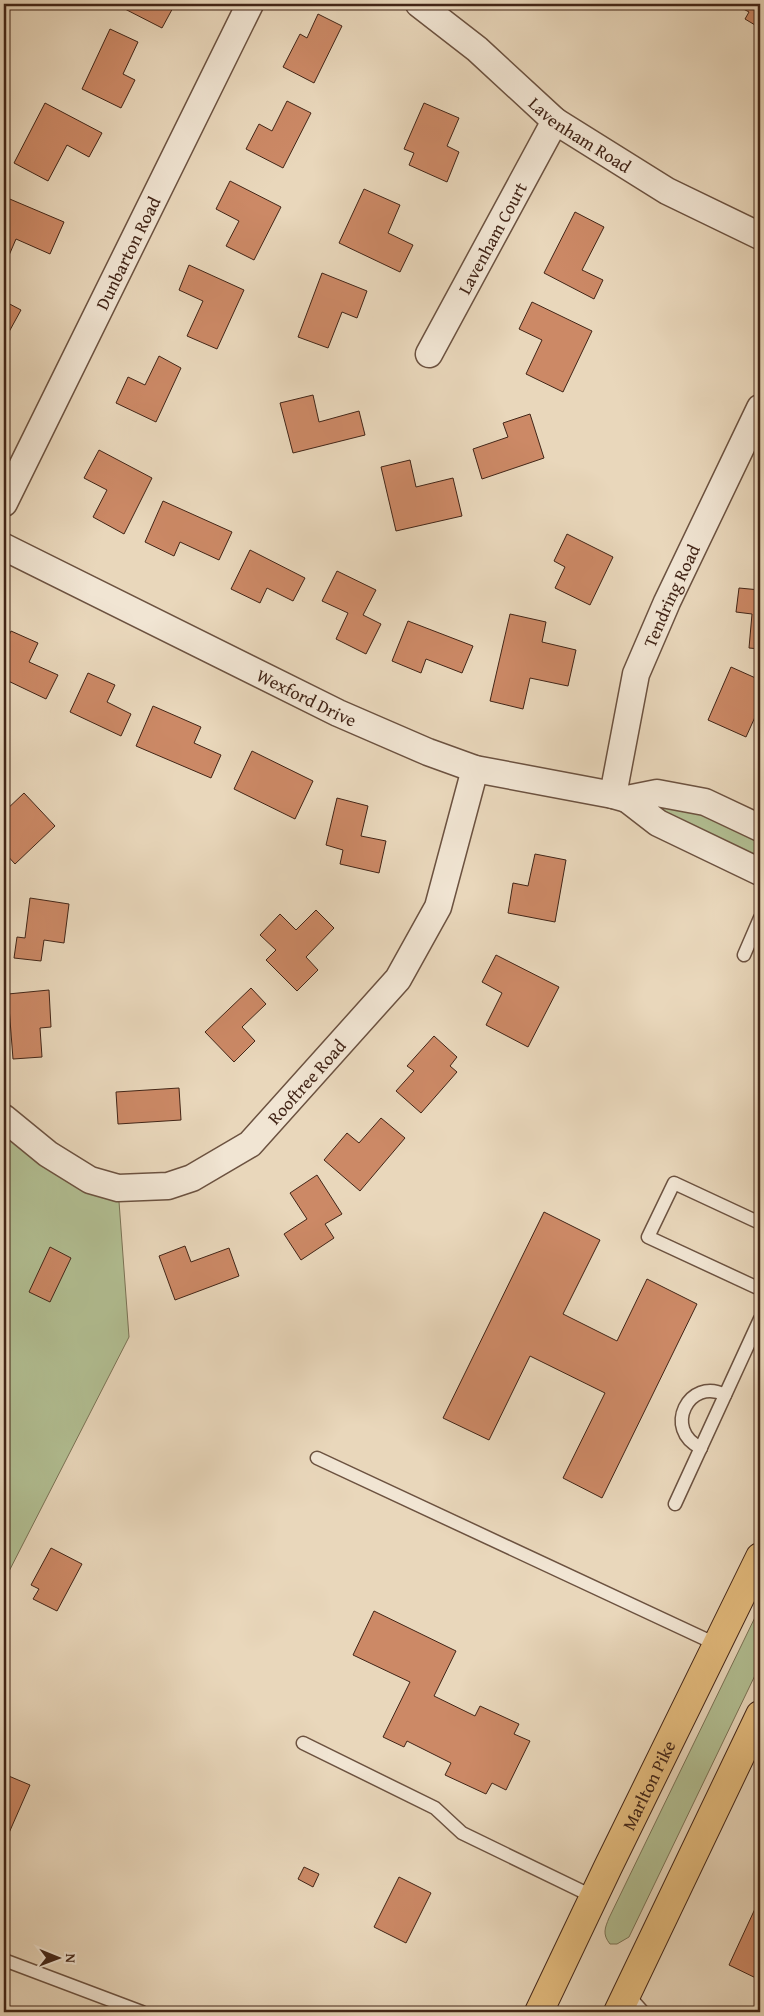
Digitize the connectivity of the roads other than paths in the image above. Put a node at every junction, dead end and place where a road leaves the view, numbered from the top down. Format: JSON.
{"nodes":[{"id":1,"x":250,"y":4,"type":"edge"},
{"id":2,"x":419,"y":4,"type":"edge"},
{"id":3,"x":555,"y":121,"type":"junction"},
{"id":4,"x":760,"y":236,"type":"edge"},
{"id":5,"x":429,"y":354,"type":"dead end"},
{"id":6,"x":760,"y":408,"type":"edge"},
{"id":7,"x":4,"y":503,"type":"edge"},
{"id":8,"x":4,"y":547,"type":"edge"},
{"id":9,"x":475,"y":769,"type":"junction"},
{"id":10,"x":620,"y":797,"type":"junction"},
{"id":11,"x":760,"y":828,"type":"edge"},
{"id":12,"x":760,"y":872,"type":"edge"},
{"id":13,"x":760,"y":918,"type":"edge"},
{"id":14,"x":744,"y":955,"type":"dead end"},
{"id":15,"x":4,"y":1118,"type":"edge"},
{"id":16,"x":760,"y":1223,"type":"edge"},
{"id":17,"x":760,"y":1289,"type":"edge"},
{"id":18,"x":760,"y":1320,"type":"edge"},
{"id":19,"x":726,"y":1395,"type":"junction"},
{"id":20,"x":701,"y":1448,"type":"junction"},
{"id":21,"x":317,"y":1458,"type":"dead end"},
{"id":22,"x":675,"y":1504,"type":"dead end"},
{"id":23,"x":760,"y":1558,"type":"edge"},
{"id":24,"x":718,"y":1645,"type":"junction"},
{"id":25,"x":760,"y":1715,"type":"edge"},
{"id":26,"x":303,"y":1743,"type":"dead end"},
{"id":27,"x":594,"y":1897,"type":"junction"},
{"id":28,"x":4,"y":1960,"type":"edge"},
{"id":29,"x":629,"y":2006,"type":"edge"},
{"id":30,"x":142,"y":2012,"type":"edge"},
{"id":31,"x":539,"y":2012,"type":"edge"}],
"edges":[{"from":1,"to":7,"type":"street","name":"Dunbarton Road"},
{"from":2,"to":3,"type":"street","name":"Lavenham Road"},
{"from":3,"to":4,"type":"street","name":"Lavenham Road"},
{"from":3,"to":5,"type":"street","name":"Lavenham Court"},
{"from":6,"to":10,"type":"street","name":"Tendring Road"},
{"from":8,"to":9,"type":"street","name":"Wexford Drive"},
{"from":9,"to":10,"type":"street","name":"Wexford Drive"},
{"from":9,"to":15,"type":"street","name":"Rooftree Road"},
{"from":10,"to":11,"type":"street","name":"Wexford Drive"},
{"from":10,"to":12,"type":"street","name":"Wexford Drive"},
{"from":13,"to":14,"type":"lane"},
{"from":16,"to":17,"type":"lane"},
{"from":18,"to":19,"type":"lane"},
{"from":19,"to":20,"type":"lane"},
{"from":19,"to":20,"type":"lane"},
{"from":20,"to":22,"type":"lane"},
{"from":21,"to":24,"type":"lane"},
{"from":23,"to":24,"type":"highway","name":"Marlton Pike"},
{"from":24,"to":27,"type":"highway","name":"Marlton Pike"},
{"from":25,"to":29,"type":"highway"},
{"from":26,"to":27,"type":"lane"},
{"from":27,"to":31,"type":"highway","name":"Marlton Pike"},
{"from":28,"to":30,"type":"lane"}]}
